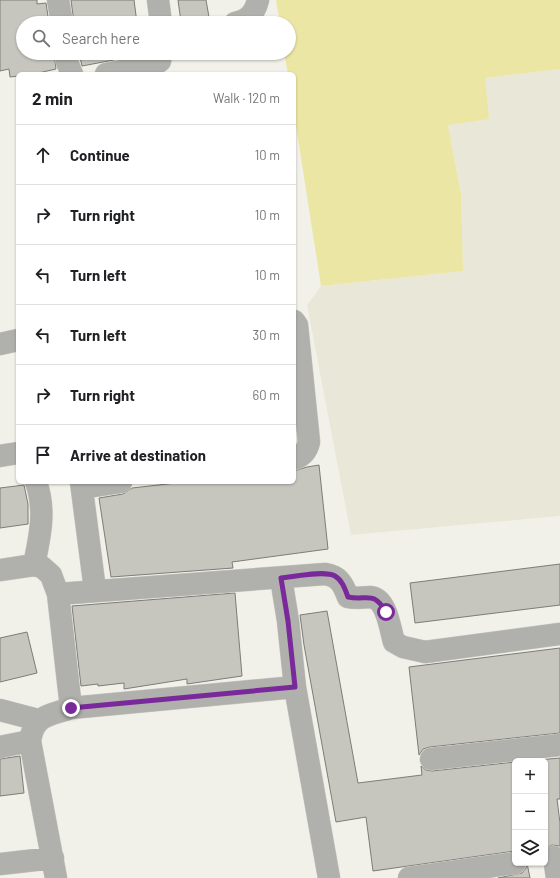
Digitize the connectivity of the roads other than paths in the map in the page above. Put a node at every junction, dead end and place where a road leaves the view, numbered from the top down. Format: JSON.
{"nodes":[{"id":1,"x":58,"y":0,"type":"edge"},
{"id":2,"x":158,"y":0,"type":"edge"},
{"id":3,"x":258,"y":0,"type":"edge"},
{"id":4,"x":61,"y":16,"type":"edge"},
{"id":5,"x":160,"y":16,"type":"edge"},
{"id":6,"x":251,"y":16,"type":"edge"},
{"id":7,"x":67,"y":60,"type":"edge"},
{"id":8,"x":160,"y":60,"type":"edge"},
{"id":9,"x":71,"y":72,"type":"edge"},
{"id":10,"x":117,"y":72,"type":"edge"},
{"id":11,"x":296,"y":324,"type":"edge"},
{"id":12,"x":16,"y":340,"type":"edge"},
{"id":13,"x":0,"y":344,"type":"edge"},
{"id":14,"x":16,"y":453,"type":"edge"},
{"id":15,"x":0,"y":456,"type":"edge"},
{"id":16,"x":296,"y":458,"type":"edge"},
{"id":17,"x":37,"y":484,"type":"edge"},
{"id":18,"x":95,"y":484,"type":"edge"},
{"id":19,"x":82,"y":485,"type":"edge"},
{"id":20,"x":34,"y":565,"type":"junction"},
{"id":21,"x":0,"y":570,"type":"edge"},
{"id":22,"x":281,"y":578,"type":"junction"},
{"id":23,"x":95,"y":590,"type":"junction"},
{"id":24,"x":58,"y":594,"type":"junction"},
{"id":25,"x":560,"y":634,"type":"edge"},
{"id":26,"x":295,"y":687,"type":"junction"},
{"id":27,"x":71,"y":708,"type":"junction"},
{"id":28,"x":0,"y":710,"type":"edge"},
{"id":29,"x":38,"y":720,"type":"junction"},
{"id":30,"x":30,"y":741,"type":"junction"},
{"id":31,"x":560,"y":745,"type":"edge"},
{"id":32,"x":0,"y":747,"type":"edge"},
{"id":33,"x":431,"y":759,"type":"dead end"},
{"id":34,"x":512,"y":863,"type":"edge"},
{"id":35,"x":0,"y":864,"type":"edge"},
{"id":36,"x":54,"y":868,"type":"edge"},
{"id":37,"x":329,"y":878,"type":"edge"},
{"id":38,"x":409,"y":878,"type":"edge"}],
"edges":[{"from":1,"to":4,"type":"street"},
{"from":2,"to":5,"type":"street"},
{"from":3,"to":6,"type":"street"},
{"from":7,"to":9,"type":"street"},
{"from":8,"to":10,"type":"street"},
{"from":11,"to":16,"type":"street"},
{"from":12,"to":13,"type":"street"},
{"from":14,"to":15,"type":"street"},
{"from":17,"to":20,"type":"street"},
{"from":18,"to":19,"type":"street"},
{"from":19,"to":23,"type":"street"},
{"from":20,"to":21,"type":"street"},
{"from":20,"to":24,"type":"street"},
{"from":22,"to":23,"type":"street"},
{"from":22,"to":25,"type":"street"},
{"from":22,"to":26,"type":"street"},
{"from":23,"to":24,"type":"street"},
{"from":24,"to":27,"type":"street"},
{"from":26,"to":27,"type":"street"},
{"from":26,"to":37,"type":"street"},
{"from":27,"to":29,"type":"street"},
{"from":28,"to":29,"type":"street"},
{"from":29,"to":30,"type":"street"},
{"from":30,"to":32,"type":"street"},
{"from":30,"to":36,"type":"street"},
{"from":31,"to":33,"type":"street"},
{"from":34,"to":38,"type":"street"},
{"from":35,"to":36,"type":"street"}]}
